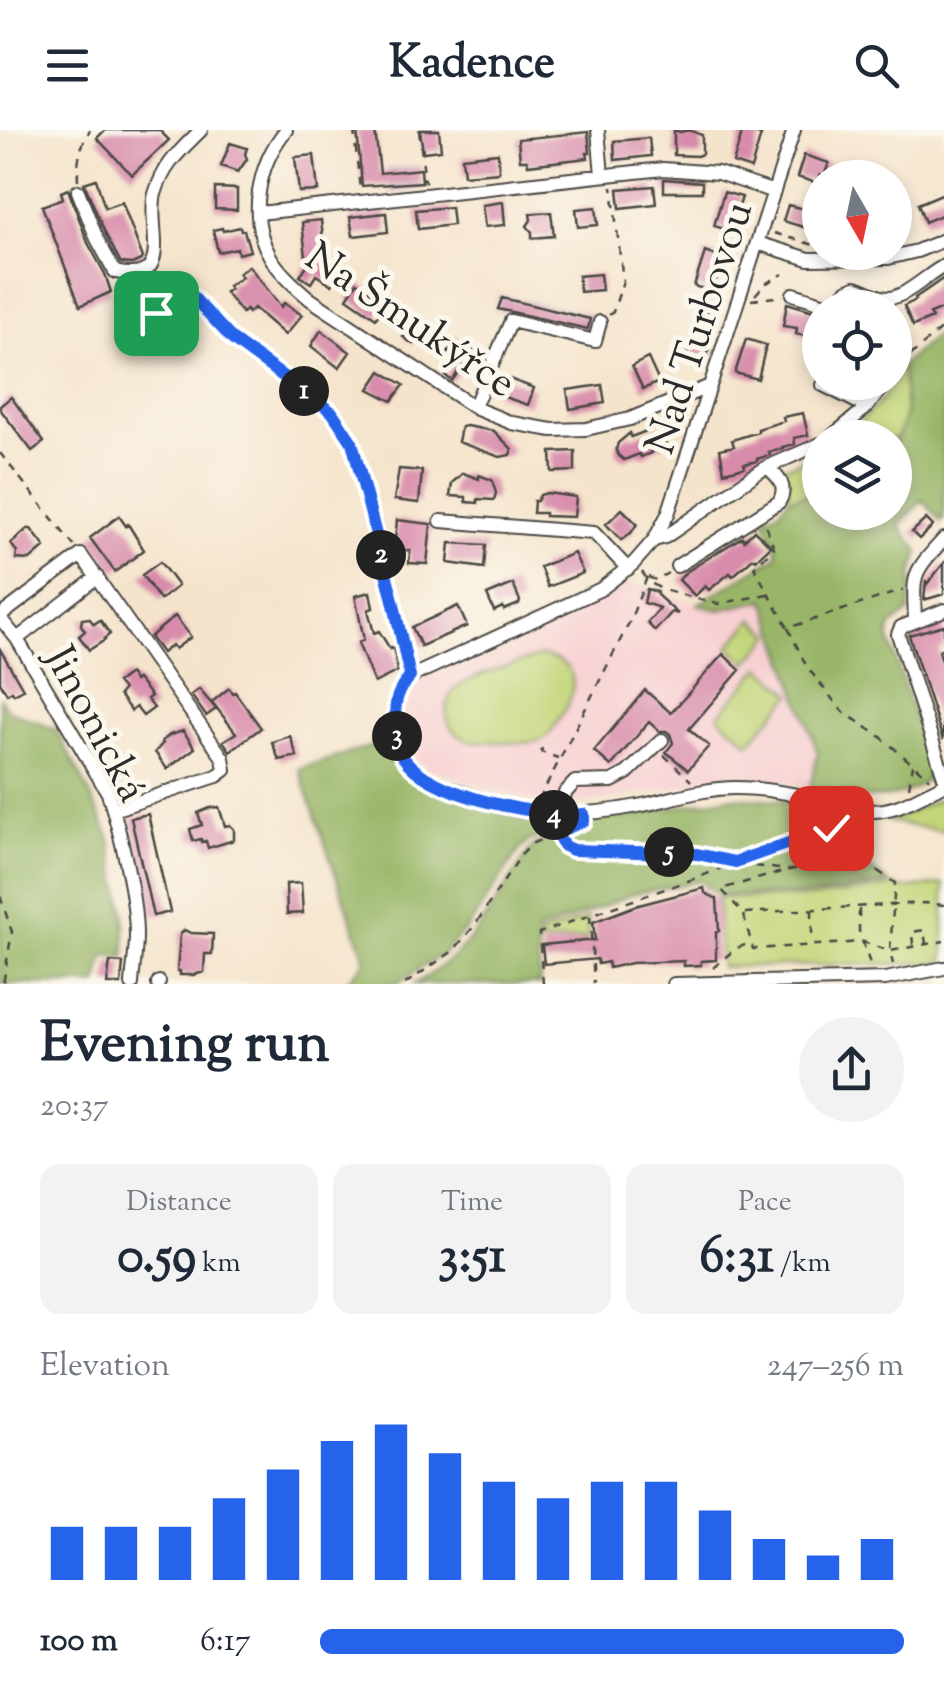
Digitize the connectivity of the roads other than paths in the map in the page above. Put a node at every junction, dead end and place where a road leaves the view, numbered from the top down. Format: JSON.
{"nodes":[{"id":1,"x":201,"y":130,"type":"edge"},
{"id":2,"x":286,"y":130,"type":"edge"},
{"id":3,"x":598,"y":130,"type":"edge"},
{"id":4,"x":794,"y":130,"type":"edge"},
{"id":5,"x":606,"y":174,"type":"junction"},
{"id":6,"x":78,"y":191,"type":"road end"},
{"id":7,"x":774,"y":192,"type":"junction"},
{"id":8,"x":259,"y":212,"type":"junction"},
{"id":9,"x":944,"y":240,"type":"edge"},
{"id":10,"x":757,"y":243,"type":"junction"},
{"id":11,"x":944,"y":266,"type":"edge"},
{"id":12,"x":908,"y":290,"type":"edge"},
{"id":13,"x":793,"y":294,"type":"road end"},
{"id":14,"x":802,"y":297,"type":"edge"},
{"id":15,"x":600,"y":322,"type":"road end"},
{"id":16,"x":710,"y":386,"type":"junction"},
{"id":17,"x":853,"y":400,"type":"edge"},
{"id":18,"x":872,"y":400,"type":"edge"},
{"id":19,"x":474,"y":407,"type":"junction"},
{"id":20,"x":867,"y":407,"type":"junction"},
{"id":21,"x":851,"y":420,"type":"edge"},
{"id":22,"x":802,"y":452,"type":"edge"},
{"id":23,"x":767,"y":467,"type":"junction"},
{"id":24,"x":441,"y":521,"type":"dead end"},
{"id":25,"x":944,"y":538,"type":"edge"},
{"id":26,"x":654,"y":540,"type":"junction"},
{"id":27,"x":628,"y":569,"type":"junction"},
{"id":28,"x":673,"y":569,"type":"road end"},
{"id":29,"x":97,"y":577,"type":"junction"},
{"id":30,"x":393,"y":600,"type":"road end"},
{"id":31,"x":944,"y":610,"type":"edge"},
{"id":32,"x":0,"y":617,"type":"edge"},
{"id":33,"x":915,"y":620,"type":"junction"},
{"id":34,"x":17,"y":639,"type":"junction"},
{"id":35,"x":410,"y":677,"type":"junction"},
{"id":36,"x":659,"y":744,"type":"road end"},
{"id":37,"x":942,"y":783,"type":"edge"},
{"id":38,"x":113,"y":810,"type":"junction"},
{"id":39,"x":561,"y":816,"type":"junction"},
{"id":40,"x":944,"y":968,"type":"edge"},
{"id":41,"x":882,"y":981,"type":"edge"},
{"id":42,"x":132,"y":984,"type":"edge"},
{"id":43,"x":674,"y":984,"type":"edge"}],
"edges":[{"from":1,"to":6,"type":"street"},
{"from":2,"to":8,"type":"street","name":"Na Šmukýřce"},
{"from":3,"to":5,"type":"street"},
{"from":4,"to":7,"type":"street","name":"Nad Turbovou"},
{"from":5,"to":7,"type":"street"},
{"from":5,"to":8,"type":"street"},
{"from":7,"to":10,"type":"street","name":"Nad Turbovou"},
{"from":8,"to":19,"type":"street","name":"Na Šmukýřce"},
{"from":9,"to":10,"type":"street"},
{"from":10,"to":16,"type":"street","name":"Nad Turbovou"},
{"from":11,"to":12,"type":"street"},
{"from":13,"to":14,"type":"street"},
{"from":15,"to":19,"type":"street"},
{"from":16,"to":19,"type":"street","name":"Na Šmukýřce"},
{"from":16,"to":26,"type":"street","name":"Nad Turbovou"},
{"from":17,"to":20,"type":"street"},
{"from":18,"to":20,"type":"street"},
{"from":20,"to":21,"type":"street"},
{"from":22,"to":23,"type":"street","name":"Nad Turbovou"},
{"from":23,"to":26,"type":"street","name":"Nad Turbovou"},
{"from":23,"to":28,"type":"street"},
{"from":24,"to":27,"type":"street"},
{"from":25,"to":33,"type":"street"},
{"from":26,"to":27,"type":"street","name":"Nad Turbovou"},
{"from":27,"to":35,"type":"street","name":"Nad Turbovou"},
{"from":29,"to":32,"type":"street"},
{"from":29,"to":34,"type":"street"},
{"from":29,"to":38,"type":"street"},
{"from":30,"to":35,"type":"street"},
{"from":31,"to":33,"type":"street"},
{"from":32,"to":34,"type":"street","name":"Jinonická"},
{"from":33,"to":37,"type":"street"},
{"from":34,"to":38,"type":"street","name":"Jinonická"},
{"from":35,"to":39,"type":"street"},
{"from":36,"to":39,"type":"street"},
{"from":37,"to":39,"type":"street"},
{"from":38,"to":42,"type":"street","name":"Jinonická"},
{"from":40,"to":41,"type":"street"},
{"from":41,"to":43,"type":"street"}]}
